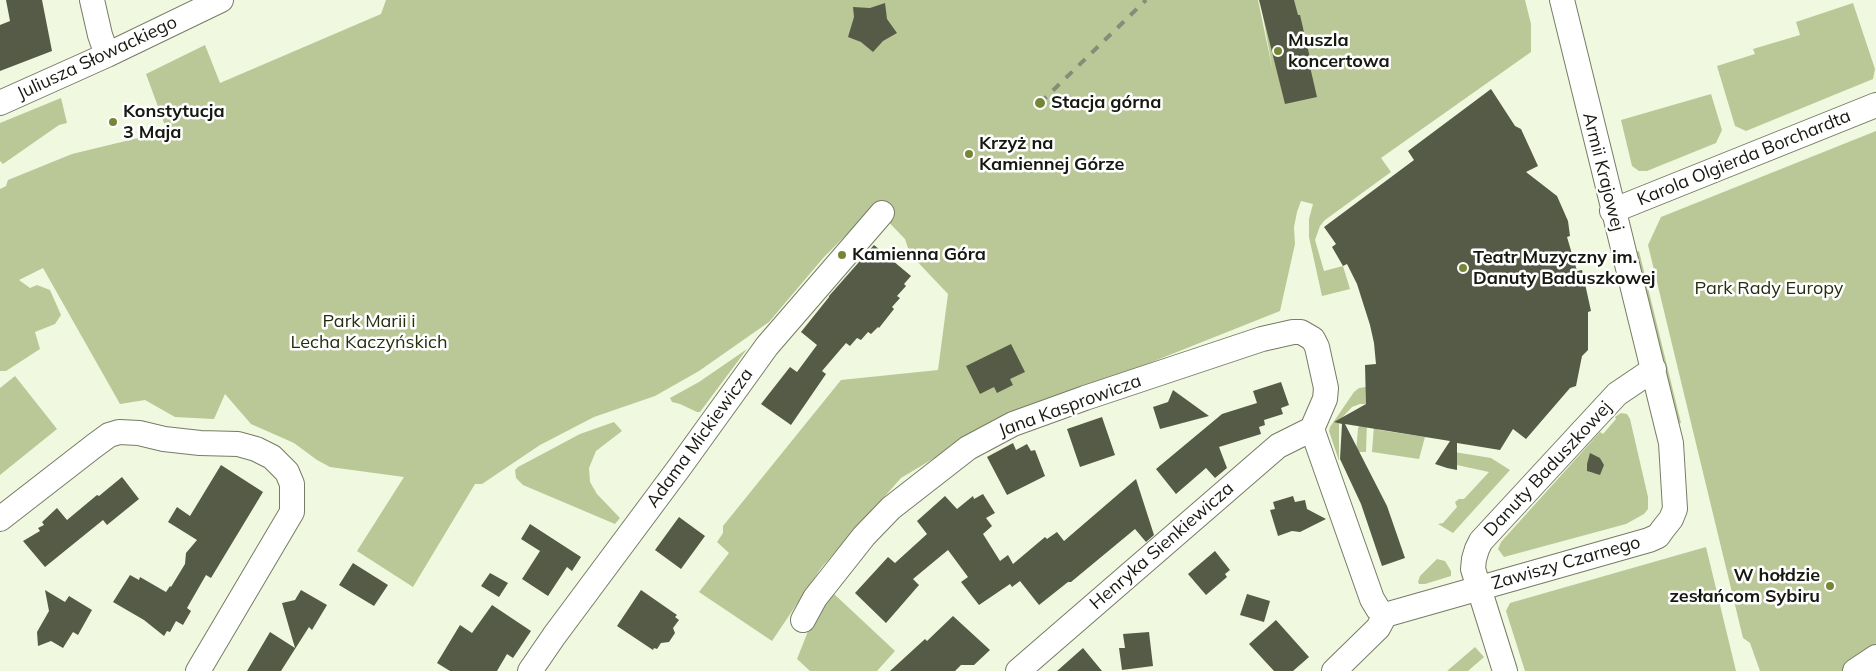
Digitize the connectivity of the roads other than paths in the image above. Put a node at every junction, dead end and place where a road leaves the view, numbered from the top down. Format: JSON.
{"nodes":[{"id":1,"x":92,"y":0,"type":"edge"},
{"id":2,"x":221,"y":0,"type":"edge"},
{"id":3,"x":1562,"y":0,"type":"edge"},
{"id":4,"x":107,"y":55,"type":"junction"},
{"id":5,"x":0,"y":103,"type":"edge"},
{"id":6,"x":1876,"y":105,"type":"edge"},
{"id":7,"x":1612,"y":211,"type":"junction"},
{"id":8,"x":882,"y":213,"type":"dead end"},
{"id":9,"x":1654,"y":369,"type":"junction"},
{"id":10,"x":1312,"y":429,"type":"junction"},
{"id":11,"x":0,"y":519,"type":"edge"},
{"id":12,"x":1672,"y":519,"type":"joint"},
{"id":13,"x":1478,"y":588,"type":"junction"},
{"id":14,"x":1385,"y":615,"type":"junction"},
{"id":15,"x":803,"y":620,"type":"dead end"},
{"id":16,"x":1876,"y":657,"type":"edge"},
{"id":17,"x":198,"y":671,"type":"edge"},
{"id":18,"x":530,"y":671,"type":"edge"},
{"id":19,"x":1018,"y":671,"type":"edge"},
{"id":20,"x":1334,"y":671,"type":"edge"},
{"id":21,"x":1505,"y":671,"type":"edge"},
{"id":22,"x":1855,"y":671,"type":"edge"}],
"edges":[{"from":1,"to":4,"type":"street"},
{"from":2,"to":4,"type":"street","name":"Juliusza Słowackiego"},
{"from":3,"to":7,"type":"street","name":"Armii Krajowej"},
{"from":4,"to":5,"type":"street","name":"Juliusza Słowackiego"},
{"from":6,"to":7,"type":"street","name":"Karola Olgierda Borchardta"},
{"from":7,"to":9,"type":"street","name":"Armii Krajowej"},
{"from":8,"to":18,"type":"street","name":"Adama Mickiewicza"},
{"from":9,"to":12,"type":"street","name":"Armii Krajowej"},
{"from":9,"to":13,"type":"street","name":"Danuty Baduszkowej"},
{"from":10,"to":14,"type":"street"},
{"from":10,"to":15,"type":"street","name":"Jana Kasprowicza"},
{"from":10,"to":19,"type":"street","name":"Henryka Sienkiewicza"},
{"from":11,"to":17,"type":"street"},
{"from":12,"to":13,"type":"street","name":"Zawiszy Czarnego"},
{"from":13,"to":14,"type":"street"},
{"from":13,"to":21,"type":"street","name":"Zawiszy Czarnego"},
{"from":14,"to":20,"type":"street"},
{"from":16,"to":22,"type":"street"}]}
